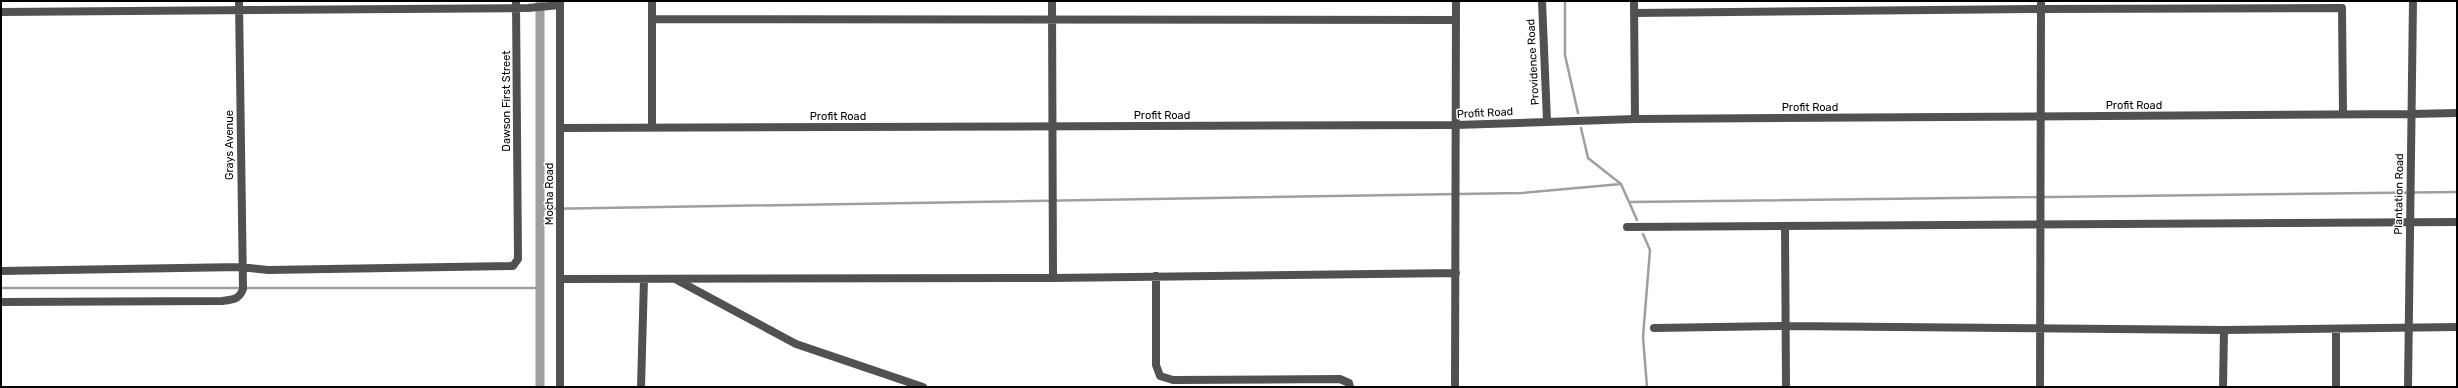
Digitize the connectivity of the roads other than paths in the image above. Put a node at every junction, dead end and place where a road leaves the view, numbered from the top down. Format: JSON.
{"nodes":[{"id":1,"x":239,"y":1,"type":"edge"},
{"id":2,"x":652,"y":1,"type":"edge"},
{"id":3,"x":1052,"y":1,"type":"edge"},
{"id":4,"x":1456,"y":1,"type":"edge"},
{"id":5,"x":1542,"y":1,"type":"edge"},
{"id":6,"x":1634,"y":1,"type":"edge"},
{"id":7,"x":2413,"y":1,"type":"edge"},
{"id":8,"x":560,"y":3,"type":"edge"},
{"id":9,"x":516,"y":4,"type":"edge"},
{"id":10,"x":2041,"y":5,"type":"edge"},
{"id":11,"x":239,"y":10,"type":"junction"},
{"id":12,"x":1,"y":12,"type":"edge"},
{"id":13,"x":1634,"y":13,"type":"junction"},
{"id":14,"x":652,"y":19,"type":"junction"},
{"id":15,"x":1456,"y":20,"type":"junction"},
{"id":16,"x":1052,"y":21,"type":"junction"},
{"id":17,"x":2457,"y":113,"type":"edge"},
{"id":18,"x":2343,"y":114,"type":"junction"},
{"id":19,"x":2411,"y":114,"type":"junction"},
{"id":20,"x":2040,"y":116,"type":"junction"},
{"id":21,"x":1635,"y":119,"type":"junction"},
{"id":22,"x":1547,"y":121,"type":"junction"},
{"id":23,"x":1051,"y":126,"type":"junction"},
{"id":24,"x":1456,"y":126,"type":"junction"},
{"id":25,"x":652,"y":127,"type":"junction"},
{"id":26,"x":560,"y":128,"type":"junction"},
{"id":27,"x":2410,"y":222,"type":"junction"},
{"id":28,"x":2457,"y":222,"type":"edge"},
{"id":29,"x":2039,"y":223,"type":"junction"},
{"id":30,"x":1627,"y":227,"type":"dead end"},
{"id":31,"x":1785,"y":227,"type":"junction"},
{"id":32,"x":241,"y":267,"type":"junction"},
{"id":33,"x":1,"y":270,"type":"edge"},
{"id":34,"x":1456,"y":273,"type":"junction"},
{"id":35,"x":1156,"y":276,"type":"junction"},
{"id":36,"x":1053,"y":278,"type":"junction"},
{"id":37,"x":560,"y":279,"type":"junction"},
{"id":38,"x":644,"y":279,"type":"junction"},
{"id":39,"x":675,"y":280,"type":"junction"},
{"id":40,"x":1,"y":302,"type":"edge"},
{"id":41,"x":1786,"y":326,"type":"junction"},
{"id":42,"x":2408,"y":327,"type":"junction"},
{"id":43,"x":2457,"y":327,"type":"edge"},
{"id":44,"x":1654,"y":328,"type":"dead end"},
{"id":45,"x":2040,"y":328,"type":"junction"},
{"id":46,"x":2336,"y":329,"type":"junction"},
{"id":47,"x":2224,"y":330,"type":"junction"},
{"id":48,"x":560,"y":387,"type":"edge"},
{"id":49,"x":641,"y":387,"type":"edge"},
{"id":50,"x":923,"y":387,"type":"edge"},
{"id":51,"x":1350,"y":387,"type":"edge"},
{"id":52,"x":1455,"y":387,"type":"edge"},
{"id":53,"x":1786,"y":387,"type":"edge"},
{"id":54,"x":2040,"y":387,"type":"edge"},
{"id":55,"x":2223,"y":387,"type":"edge"},
{"id":56,"x":2336,"y":387,"type":"edge"},
{"id":57,"x":2408,"y":387,"type":"edge"}],
"edges":[{"from":1,"to":11,"type":"street","name":"Grays Avenue"},
{"from":2,"to":14,"type":"street"},
{"from":3,"to":16,"type":"street"},
{"from":4,"to":15,"type":"street"},
{"from":5,"to":22,"type":"street","name":"Providence Road"},
{"from":6,"to":13,"type":"street"},
{"from":7,"to":19,"type":"street","name":"Plantation Road"},
{"from":8,"to":9,"type":"street"},
{"from":8,"to":26,"type":"street","name":"Mocha Road"},
{"from":9,"to":11,"type":"street"},
{"from":9,"to":32,"type":"street","name":"Dawson First Street"},
{"from":10,"to":13,"type":"street"},
{"from":10,"to":18,"type":"street"},
{"from":10,"to":20,"type":"street"},
{"from":11,"to":12,"type":"street"},
{"from":11,"to":32,"type":"street","name":"Grays Avenue"},
{"from":13,"to":21,"type":"street"},
{"from":14,"to":16,"type":"street"},
{"from":14,"to":25,"type":"street"},
{"from":15,"to":16,"type":"street"},
{"from":15,"to":24,"type":"street"},
{"from":16,"to":23,"type":"street"},
{"from":17,"to":19,"type":"street","name":"Profit Road"},
{"from":18,"to":19,"type":"street","name":"Profit Road"},
{"from":18,"to":20,"type":"street","name":"Profit Road"},
{"from":19,"to":27,"type":"street","name":"Plantation Road"},
{"from":20,"to":21,"type":"street","name":"Profit Road"},
{"from":20,"to":29,"type":"street"},
{"from":21,"to":22,"type":"street","name":"Profit Road"},
{"from":22,"to":24,"type":"street","name":"Profit Road"},
{"from":23,"to":24,"type":"street","name":"Profit Road"},
{"from":23,"to":25,"type":"street","name":"Profit Road"},
{"from":23,"to":36,"type":"street"},
{"from":24,"to":34,"type":"street"},
{"from":25,"to":26,"type":"street","name":"Profit Road"},
{"from":26,"to":37,"type":"street","name":"Mocha Road"},
{"from":27,"to":28,"type":"street"},
{"from":27,"to":29,"type":"street"},
{"from":27,"to":42,"type":"street","name":"Plantation Road"},
{"from":29,"to":31,"type":"street"},
{"from":29,"to":45,"type":"street"},
{"from":30,"to":31,"type":"street"},
{"from":31,"to":41,"type":"street"},
{"from":32,"to":33,"type":"street","name":"Dawson First Street"},
{"from":32,"to":40,"type":"street","name":"Grays Avenue"},
{"from":34,"to":35,"type":"street"},
{"from":34,"to":52,"type":"street"},
{"from":35,"to":36,"type":"street"},
{"from":35,"to":51,"type":"street"},
{"from":36,"to":39,"type":"street"},
{"from":37,"to":38,"type":"street"},
{"from":37,"to":48,"type":"street","name":"Mocha Road"},
{"from":38,"to":39,"type":"street"},
{"from":38,"to":49,"type":"street"},
{"from":39,"to":50,"type":"street"},
{"from":41,"to":44,"type":"street"},
{"from":41,"to":45,"type":"street"},
{"from":41,"to":53,"type":"street"},
{"from":42,"to":43,"type":"street"},
{"from":42,"to":46,"type":"street"},
{"from":42,"to":57,"type":"street","name":"Plantation Road"},
{"from":45,"to":47,"type":"street"},
{"from":45,"to":54,"type":"street"},
{"from":46,"to":47,"type":"street"},
{"from":46,"to":56,"type":"street"},
{"from":47,"to":55,"type":"street"}]}
